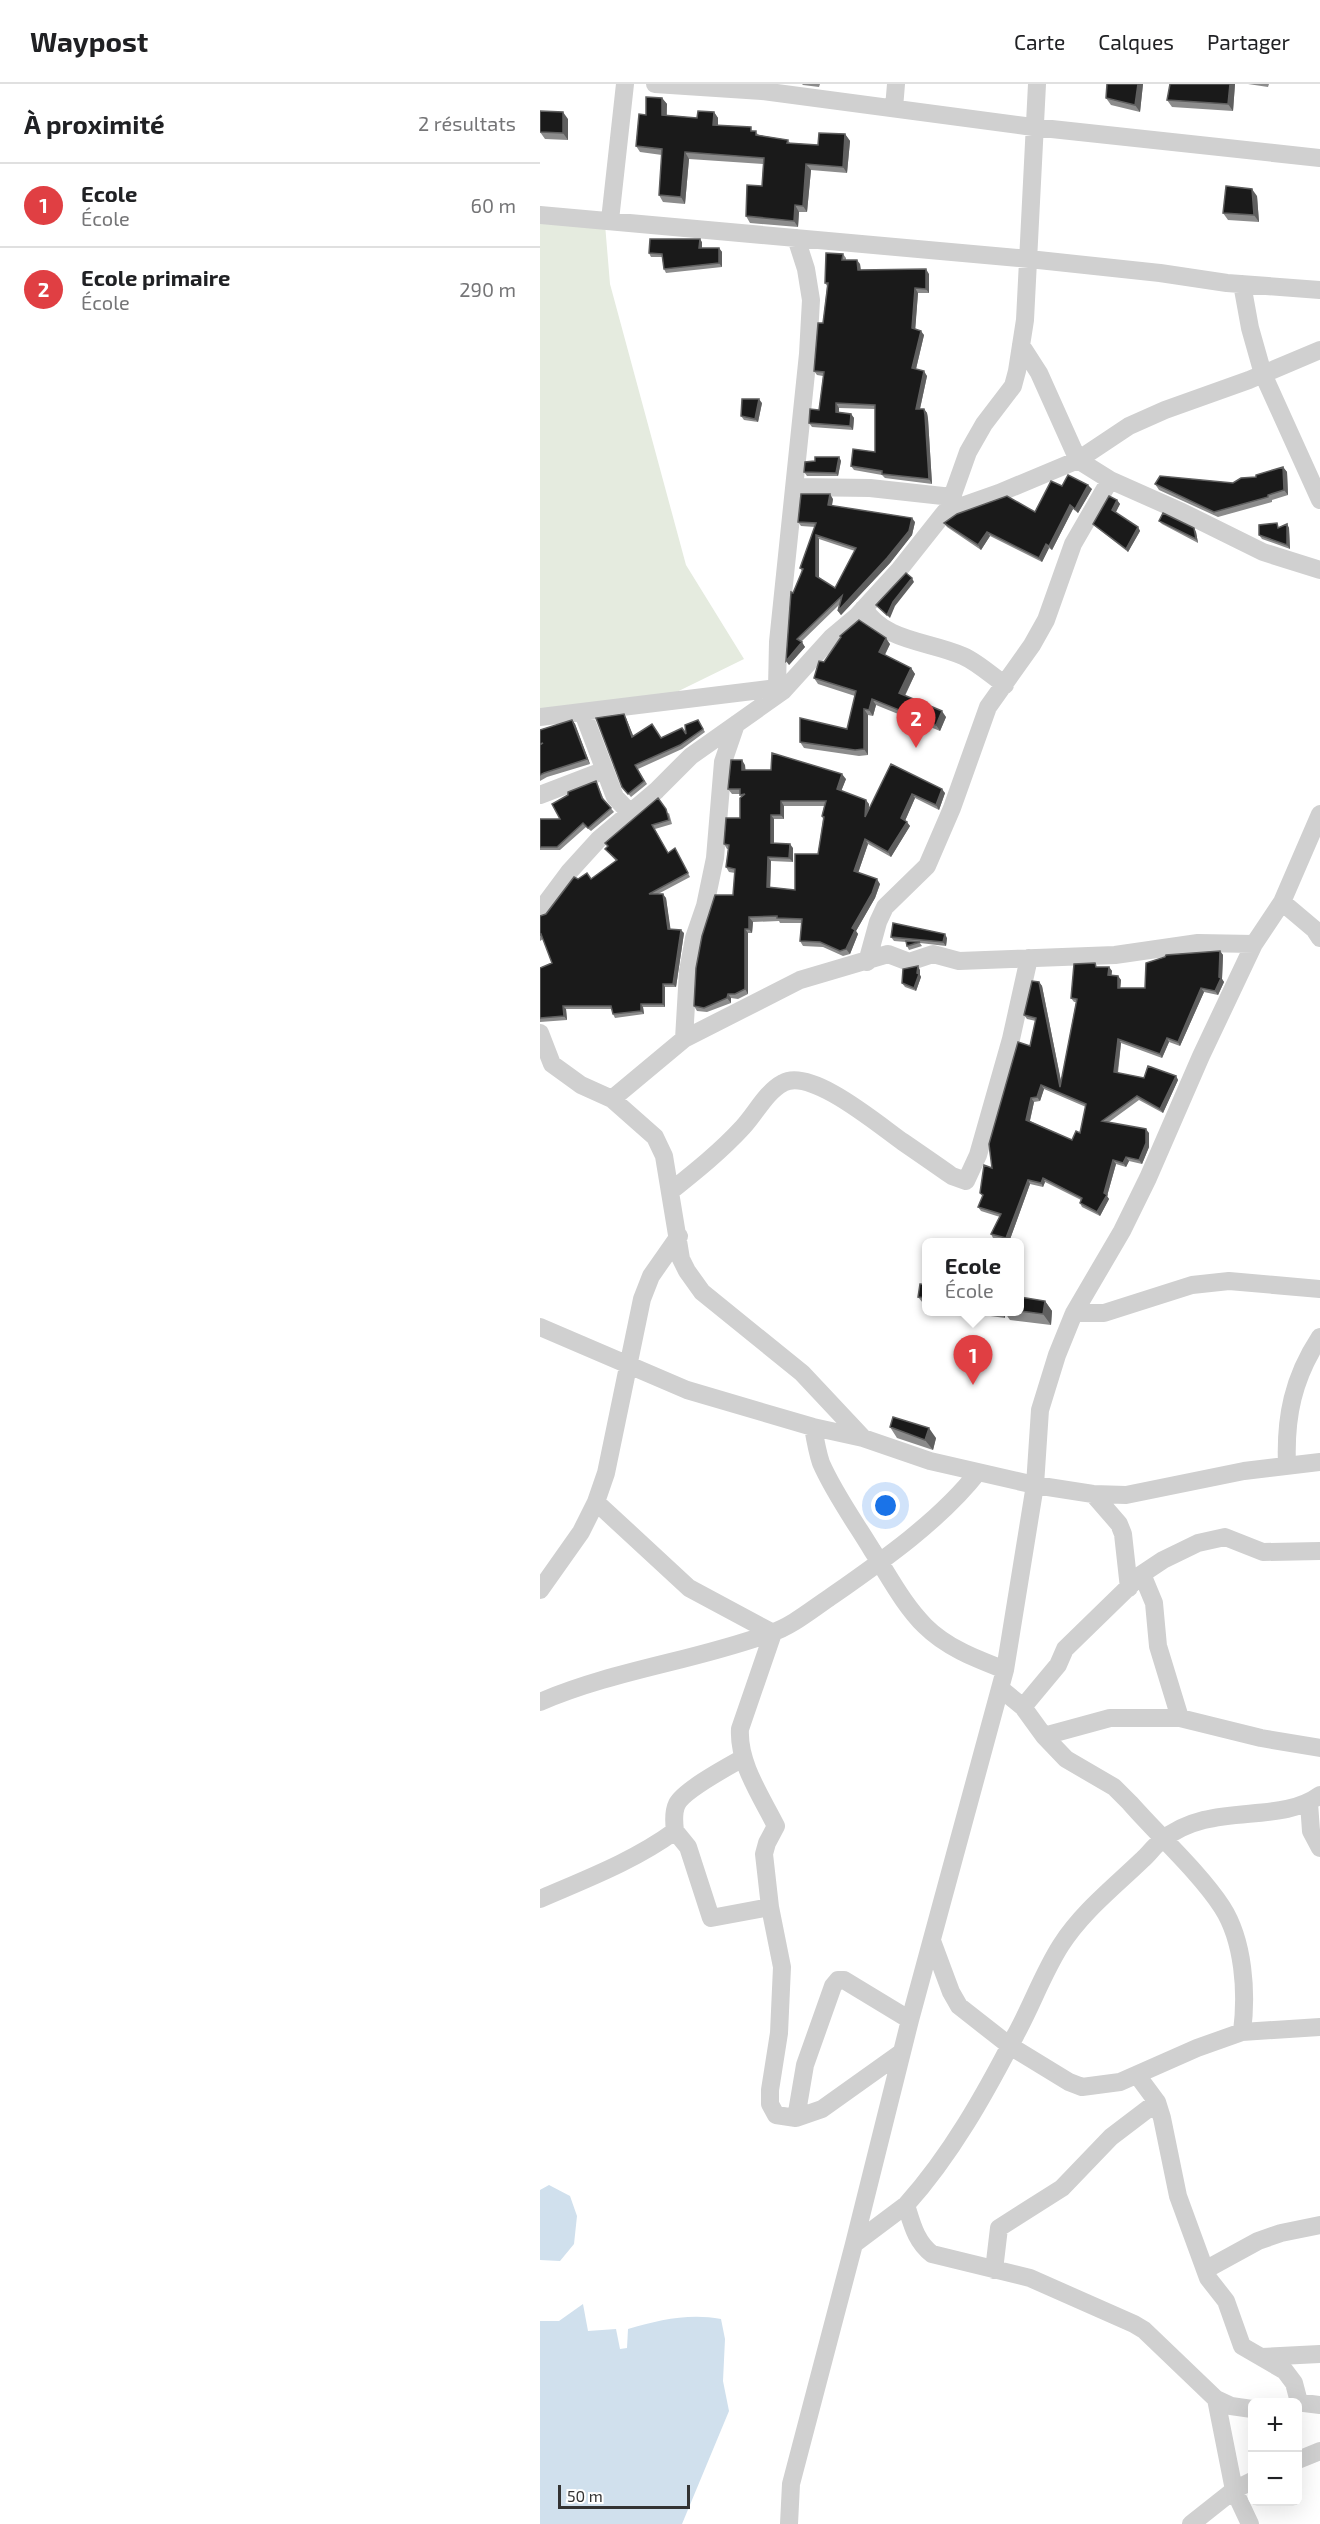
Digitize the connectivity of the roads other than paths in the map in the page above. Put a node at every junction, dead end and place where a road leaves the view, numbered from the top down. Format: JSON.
{"nodes":[{"id":1,"x":625,"y":84,"type":"edge"},
{"id":2,"x":655,"y":84,"type":"edge"},
{"id":3,"x":896,"y":84,"type":"edge"},
{"id":4,"x":1037,"y":84,"type":"edge"},
{"id":5,"x":762,"y":88,"type":"edge"},
{"id":6,"x":894,"y":108,"type":"junction"},
{"id":7,"x":1034,"y":126,"type":"junction"},
{"id":8,"x":1320,"y":158,"type":"edge"},
{"id":9,"x":540,"y":215,"type":"edge"},
{"id":10,"x":610,"y":220,"type":"junction"},
{"id":11,"x":796,"y":238,"type":"junction"},
{"id":12,"x":1029,"y":259,"type":"junction"},
{"id":13,"x":1242,"y":284,"type":"junction"},
{"id":14,"x":1320,"y":290,"type":"edge"},
{"id":15,"x":1021,"y":345,"type":"junction"},
{"id":16,"x":1320,"y":350,"type":"edge"},
{"id":17,"x":1263,"y":374,"type":"junction"},
{"id":18,"x":1078,"y":460,"type":"junction"},
{"id":19,"x":1110,"y":480,"type":"junction"},
{"id":20,"x":795,"y":487,"type":"junction"},
{"id":21,"x":1320,"y":500,"type":"edge"},
{"id":22,"x":948,"y":505,"type":"junction"},
{"id":23,"x":1320,"y":570,"type":"edge"},
{"id":24,"x":864,"y":608,"type":"junction"},
{"id":25,"x":1005,"y":685,"type":"junction"},
{"id":26,"x":780,"y":690,"type":"junction"},
{"id":27,"x":583,"y":713,"type":"junction"},
{"id":28,"x":540,"y":717,"type":"edge"},
{"id":29,"x":736,"y":724,"type":"junction"},
{"id":30,"x":605,"y":770,"type":"junction"},
{"id":31,"x":540,"y":795,"type":"edge"},
{"id":32,"x":630,"y":813,"type":"junction"},
{"id":33,"x":1320,"y":814,"type":"edge"},
{"id":34,"x":1282,"y":902,"type":"junction"},
{"id":35,"x":540,"y":911,"type":"edge"},
{"id":36,"x":1320,"y":938,"type":"edge"},
{"id":37,"x":1254,"y":944,"type":"junction"},
{"id":38,"x":1029,"y":958,"type":"junction"},
{"id":39,"x":867,"y":962,"type":"junction"},
{"id":40,"x":540,"y":1033,"type":"edge"},
{"id":41,"x":684,"y":1039,"type":"junction"},
{"id":42,"x":548,"y":1072,"type":"edge"},
{"id":43,"x":612,"y":1099,"type":"junction"},
{"id":44,"x":671,"y":1191,"type":"junction"},
{"id":45,"x":679,"y":1236,"type":"junction"},
{"id":46,"x":1320,"y":1289,"type":"edge"},
{"id":47,"x":1074,"y":1312,"type":"junction"},
{"id":48,"x":540,"y":1327,"type":"edge"},
{"id":49,"x":1320,"y":1337,"type":"edge"},
{"id":50,"x":628,"y":1366,"type":"junction"},
{"id":51,"x":813,"y":1427,"type":"junction"},
{"id":52,"x":863,"y":1438,"type":"junction"},
{"id":53,"x":1320,"y":1462,"type":"edge"},
{"id":54,"x":1287,"y":1465,"type":"junction"},
{"id":55,"x":978,"y":1472,"type":"junction"},
{"id":56,"x":1035,"y":1485,"type":"junction"},
{"id":57,"x":1093,"y":1494,"type":"junction"},
{"id":58,"x":596,"y":1502,"type":"junction"},
{"id":59,"x":1320,"y":1551,"type":"edge"},
{"id":60,"x":880,"y":1563,"type":"junction"},
{"id":61,"x":1142,"y":1574,"type":"junction"},
{"id":62,"x":1129,"y":1588,"type":"junction"},
{"id":63,"x":540,"y":1590,"type":"edge"},
{"id":64,"x":773,"y":1633,"type":"junction"},
{"id":65,"x":1005,"y":1670,"type":"junction"},
{"id":66,"x":1000,"y":1689,"type":"junction"},
{"id":67,"x":540,"y":1702,"type":"edge"},
{"id":68,"x":1023,"y":1707,"type":"junction"},
{"id":69,"x":1180,"y":1718,"type":"junction"},
{"id":70,"x":1044,"y":1736,"type":"junction"},
{"id":71,"x":1320,"y":1748,"type":"edge"},
{"id":72,"x":743,"y":1758,"type":"junction"},
{"id":73,"x":1315,"y":1799,"type":"edge"},
{"id":74,"x":675,"y":1832,"type":"junction"},
{"id":75,"x":1162,"y":1840,"type":"junction"},
{"id":76,"x":1320,"y":1848,"type":"edge"},
{"id":77,"x":540,"y":1899,"type":"edge"},
{"id":78,"x":770,"y":1907,"type":"junction"},
{"id":79,"x":932,"y":1941,"type":"junction"},
{"id":80,"x":910,"y":2020,"type":"junction"},
{"id":81,"x":1320,"y":2027,"type":"edge"},
{"id":82,"x":1242,"y":2032,"type":"junction"},
{"id":83,"x":1010,"y":2046,"type":"junction"},
{"id":84,"x":902,"y":2052,"type":"junction"},
{"id":85,"x":1137,"y":2075,"type":"junction"},
{"id":86,"x":1157,"y":2102,"type":"junction"},
{"id":87,"x":796,"y":2118,"type":"junction"},
{"id":88,"x":906,"y":2205,"type":"junction"},
{"id":89,"x":1320,"y":2225,"type":"edge"},
{"id":90,"x":854,"y":2244,"type":"junction"},
{"id":91,"x":994,"y":2270,"type":"junction"},
{"id":92,"x":1205,"y":2270,"type":"junction"},
{"id":93,"x":1320,"y":2354,"type":"edge"},
{"id":94,"x":1262,"y":2357,"type":"junction"},
{"id":95,"x":1296,"y":2398,"type":"edge"},
{"id":96,"x":1216,"y":2399,"type":"junction"},
{"id":97,"x":1302,"y":2403,"type":"edge"},
{"id":98,"x":1320,"y":2405,"type":"edge"},
{"id":99,"x":1248,"y":2408,"type":"edge"},
{"id":100,"x":1320,"y":2451,"type":"edge"},
{"id":101,"x":1302,"y":2458,"type":"edge"},
{"id":102,"x":1248,"y":2483,"type":"edge"},
{"id":103,"x":1234,"y":2490,"type":"junction"},
{"id":104,"x":789,"y":2524,"type":"edge"},
{"id":105,"x":1191,"y":2524,"type":"edge"},
{"id":106,"x":1250,"y":2524,"type":"edge"}],
"edges":[{"from":1,"to":10,"type":"street"},
{"from":2,"to":5,"type":"street"},
{"from":3,"to":6,"type":"street"},
{"from":4,"to":7,"type":"street"},
{"from":5,"to":6,"type":"street"},
{"from":6,"to":7,"type":"street"},
{"from":7,"to":8,"type":"street"},
{"from":7,"to":12,"type":"street"},
{"from":9,"to":10,"type":"street"},
{"from":10,"to":11,"type":"street"},
{"from":11,"to":12,"type":"street"},
{"from":11,"to":20,"type":"street"},
{"from":12,"to":13,"type":"street"},
{"from":12,"to":15,"type":"street"},
{"from":13,"to":14,"type":"street"},
{"from":13,"to":17,"type":"street"},
{"from":15,"to":18,"type":"street"},
{"from":15,"to":22,"type":"street"},
{"from":16,"to":17,"type":"street"},
{"from":17,"to":18,"type":"street"},
{"from":17,"to":21,"type":"street"},
{"from":18,"to":19,"type":"street"},
{"from":18,"to":22,"type":"street"},
{"from":19,"to":23,"type":"street"},
{"from":19,"to":25,"type":"street"},
{"from":20,"to":22,"type":"street"},
{"from":20,"to":26,"type":"street"},
{"from":22,"to":24,"type":"street"},
{"from":24,"to":25,"type":"street"},
{"from":24,"to":26,"type":"street"},
{"from":25,"to":39,"type":"street"},
{"from":26,"to":27,"type":"street"},
{"from":26,"to":29,"type":"street"},
{"from":27,"to":28,"type":"street"},
{"from":27,"to":30,"type":"street"},
{"from":29,"to":32,"type":"street"},
{"from":29,"to":41,"type":"street"},
{"from":30,"to":31,"type":"street"},
{"from":30,"to":32,"type":"street"},
{"from":32,"to":35,"type":"street"},
{"from":33,"to":34,"type":"street"},
{"from":34,"to":36,"type":"street"},
{"from":34,"to":37,"type":"street"},
{"from":37,"to":38,"type":"street"},
{"from":37,"to":47,"type":"street"},
{"from":38,"to":39,"type":"street"},
{"from":38,"to":44,"type":"street"},
{"from":39,"to":41,"type":"street"},
{"from":40,"to":42,"type":"street"},
{"from":41,"to":43,"type":"street"},
{"from":42,"to":43,"type":"street"},
{"from":43,"to":44,"type":"street"},
{"from":44,"to":45,"type":"street"},
{"from":45,"to":50,"type":"street"},
{"from":45,"to":52,"type":"street"},
{"from":46,"to":47,"type":"street"},
{"from":47,"to":56,"type":"street"},
{"from":48,"to":50,"type":"street"},
{"from":49,"to":54,"type":"street"},
{"from":50,"to":51,"type":"street"},
{"from":50,"to":58,"type":"street"},
{"from":51,"to":52,"type":"street"},
{"from":51,"to":60,"type":"street"},
{"from":52,"to":55,"type":"street"},
{"from":53,"to":54,"type":"street"},
{"from":54,"to":57,"type":"street"},
{"from":55,"to":56,"type":"street"},
{"from":55,"to":60,"type":"street"},
{"from":56,"to":57,"type":"street"},
{"from":56,"to":65,"type":"street"},
{"from":57,"to":62,"type":"street"},
{"from":58,"to":63,"type":"street"},
{"from":58,"to":64,"type":"street"},
{"from":59,"to":61,"type":"street"},
{"from":60,"to":64,"type":"street"},
{"from":60,"to":65,"type":"street"},
{"from":61,"to":62,"type":"street"},
{"from":61,"to":69,"type":"street"},
{"from":62,"to":68,"type":"street"},
{"from":64,"to":67,"type":"street"},
{"from":64,"to":72,"type":"street"},
{"from":65,"to":66,"type":"street"},
{"from":66,"to":68,"type":"street"},
{"from":66,"to":79,"type":"street"},
{"from":68,"to":70,"type":"street"},
{"from":69,"to":70,"type":"street"},
{"from":69,"to":71,"type":"street"},
{"from":70,"to":75,"type":"street"},
{"from":72,"to":74,"type":"street"},
{"from":72,"to":78,"type":"street"},
{"from":73,"to":75,"type":"street"},
{"from":73,"to":76,"type":"street"},
{"from":74,"to":77,"type":"street"},
{"from":74,"to":78,"type":"street"},
{"from":75,"to":82,"type":"street"},
{"from":75,"to":83,"type":"street"},
{"from":78,"to":87,"type":"street"},
{"from":79,"to":80,"type":"street"},
{"from":79,"to":83,"type":"street"},
{"from":80,"to":84,"type":"street"},
{"from":80,"to":87,"type":"street"},
{"from":81,"to":82,"type":"street"},
{"from":82,"to":85,"type":"street"},
{"from":83,"to":85,"type":"street"},
{"from":83,"to":88,"type":"street"},
{"from":84,"to":87,"type":"street"},
{"from":84,"to":90,"type":"street"},
{"from":85,"to":86,"type":"street"},
{"from":86,"to":91,"type":"street"},
{"from":86,"to":92,"type":"street"},
{"from":88,"to":90,"type":"street"},
{"from":88,"to":91,"type":"street"},
{"from":89,"to":92,"type":"street"},
{"from":90,"to":104,"type":"street"},
{"from":91,"to":96,"type":"street"},
{"from":92,"to":94,"type":"street"},
{"from":93,"to":94,"type":"street"},
{"from":94,"to":95,"type":"street"},
{"from":96,"to":99,"type":"street"},
{"from":96,"to":103,"type":"street"},
{"from":97,"to":98,"type":"street"},
{"from":100,"to":101,"type":"street"},
{"from":102,"to":103,"type":"street"},
{"from":103,"to":105,"type":"street"},
{"from":103,"to":106,"type":"street"}]}
